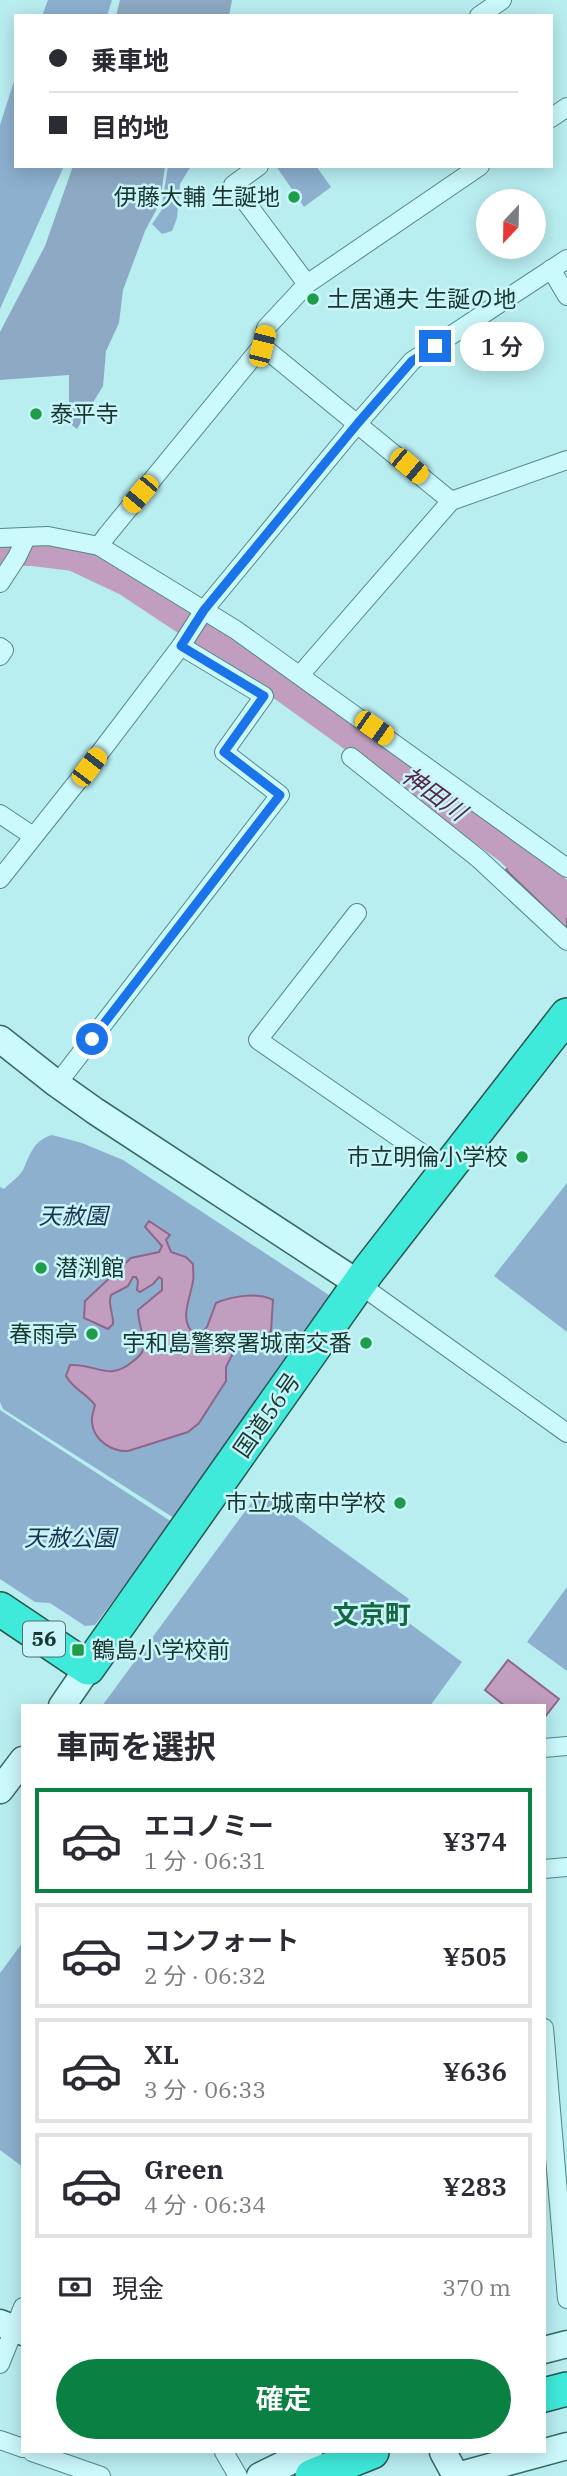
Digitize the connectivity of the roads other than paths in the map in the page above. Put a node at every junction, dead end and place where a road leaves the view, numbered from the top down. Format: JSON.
{"nodes":[{"id":1,"x":502,"y":0,"type":"edge"},
{"id":2,"x":482,"y":14,"type":"edge"},
{"id":3,"x":256,"y":168,"type":"edge"},
{"id":4,"x":477,"y":168,"type":"edge"},
{"id":5,"x":567,"y":259,"type":"edge"},
{"id":6,"x":551,"y":269,"type":"junction"},
{"id":7,"x":307,"y":284,"type":"junction"},
{"id":8,"x":567,"y":296,"type":"edge"},
{"id":9,"x":262,"y":346,"type":"junction"},
{"id":10,"x":358,"y":423,"type":"junction"},
{"id":11,"x":567,"y":460,"type":"edge"},
{"id":12,"x":451,"y":501,"type":"junction"},
{"id":13,"x":0,"y":538,"type":"edge"},
{"id":14,"x":23,"y":546,"type":"junction"},
{"id":15,"x":99,"y":547,"type":"junction"},
{"id":16,"x":0,"y":583,"type":"edge"},
{"id":17,"x":203,"y":613,"type":"junction"},
{"id":18,"x":184,"y":641,"type":"junction"},
{"id":19,"x":0,"y":647,"type":"edge"},
{"id":20,"x":0,"y":656,"type":"edge"},
{"id":21,"x":300,"y":675,"type":"junction"},
{"id":22,"x":351,"y":757,"type":"dead end"},
{"id":23,"x":0,"y":814,"type":"edge"},
{"id":24,"x":33,"y":836,"type":"junction"},
{"id":25,"x":567,"y":869,"type":"edge"},
{"id":26,"x":0,"y":878,"type":"edge"},
{"id":27,"x":357,"y":913,"type":"dead end"},
{"id":28,"x":567,"y":941,"type":"edge"},
{"id":29,"x":567,"y":1015,"type":"edge"},
{"id":30,"x":0,"y":1038,"type":"edge"},
{"id":31,"x":57,"y":1084,"type":"junction"},
{"id":32,"x":446,"y":1170,"type":"junction"},
{"id":33,"x":359,"y":1284,"type":"junction"},
{"id":34,"x":567,"y":1433,"type":"edge"},
{"id":35,"x":0,"y":1609,"type":"edge"},
{"id":36,"x":88,"y":1668,"type":"junction"},
{"id":37,"x":63,"y":1704,"type":"edge"},
{"id":38,"x":567,"y":1746,"type":"edge"},
{"id":39,"x":546,"y":1748,"type":"edge"},
{"id":40,"x":21,"y":1763,"type":"edge"},
{"id":41,"x":0,"y":1790,"type":"edge"},
{"id":42,"x":567,"y":1867,"type":"edge"},
{"id":43,"x":546,"y":1869,"type":"edge"},
{"id":44,"x":546,"y":2042,"type":"edge"},
{"id":45,"x":554,"y":2096,"type":"edge"},
{"id":46,"x":567,"y":2299,"type":"edge"},
{"id":47,"x":15,"y":2322,"type":"edge"},
{"id":48,"x":567,"y":2344,"type":"edge"},
{"id":49,"x":546,"y":2349,"type":"edge"},
{"id":50,"x":0,"y":2364,"type":"edge"},
{"id":51,"x":567,"y":2389,"type":"edge"},
{"id":52,"x":546,"y":2394,"type":"edge"},
{"id":53,"x":0,"y":2440,"type":"edge"},
{"id":54,"x":567,"y":2446,"type":"edge"},
{"id":55,"x":21,"y":2447,"type":"edge"},
{"id":56,"x":546,"y":2452,"type":"edge"},
{"id":57,"x":35,"y":2453,"type":"edge"},
{"id":58,"x":224,"y":2453,"type":"edge"},
{"id":59,"x":307,"y":2453,"type":"edge"},
{"id":60,"x":370,"y":2453,"type":"edge"},
{"id":61,"x":444,"y":2453,"type":"edge"},
{"id":62,"x":541,"y":2453,"type":"edge"},
{"id":63,"x":101,"y":2476,"type":"edge"},
{"id":64,"x":238,"y":2476,"type":"edge"},
{"id":65,"x":260,"y":2476,"type":"edge"},
{"id":66,"x":312,"y":2476,"type":"edge"},
{"id":67,"x":456,"y":2476,"type":"edge"}],
"edges":[{"from":1,"to":2,"type":"street"},
{"from":3,"to":7,"type":"street"},
{"from":4,"to":7,"type":"street"},
{"from":5,"to":6,"type":"street"},
{"from":6,"to":8,"type":"street"},
{"from":6,"to":10,"type":"street"},
{"from":7,"to":9,"type":"street"},
{"from":9,"to":10,"type":"street"},
{"from":9,"to":15,"type":"street"},
{"from":10,"to":12,"type":"street"},
{"from":10,"to":17,"type":"street"},
{"from":11,"to":12,"type":"street"},
{"from":12,"to":21,"type":"street"},
{"from":13,"to":14,"type":"street"},
{"from":14,"to":15,"type":"street"},
{"from":14,"to":16,"type":"street"},
{"from":15,"to":17,"type":"street"},
{"from":17,"to":18,"type":"street"},
{"from":17,"to":21,"type":"street"},
{"from":18,"to":24,"type":"street"},
{"from":18,"to":31,"type":"street"},
{"from":19,"to":20,"type":"street"},
{"from":21,"to":25,"type":"street"},
{"from":22,"to":28,"type":"street"},
{"from":23,"to":24,"type":"street"},
{"from":24,"to":26,"type":"street"},
{"from":27,"to":32,"type":"street"},
{"from":29,"to":32,"type":"highway","name":"国道56号","number":"56"},
{"from":30,"to":31,"type":"street"},
{"from":31,"to":33,"type":"street"},
{"from":32,"to":33,"type":"highway","name":"国道56号","number":"56"},
{"from":33,"to":34,"type":"street"},
{"from":33,"to":36,"type":"highway","name":"国道56号","number":"56"},
{"from":35,"to":36,"type":"highway","number":"56"},
{"from":36,"to":37,"type":"street"},
{"from":38,"to":39,"type":"street"},
{"from":40,"to":41,"type":"street"},
{"from":42,"to":43,"type":"street"},
{"from":44,"to":45,"type":"street"},
{"from":45,"to":46,"type":"street"},
{"from":47,"to":50,"type":"street"},
{"from":48,"to":49,"type":"street"},
{"from":51,"to":52,"type":"highway"},
{"from":53,"to":55,"type":"street"},
{"from":54,"to":56,"type":"street"},
{"from":57,"to":63,"type":"street"},
{"from":58,"to":64,"type":"street"},
{"from":59,"to":65,"type":"street"},
{"from":60,"to":66,"type":"highway"},
{"from":61,"to":67,"type":"street"},
{"from":62,"to":67,"type":"street"}]}
